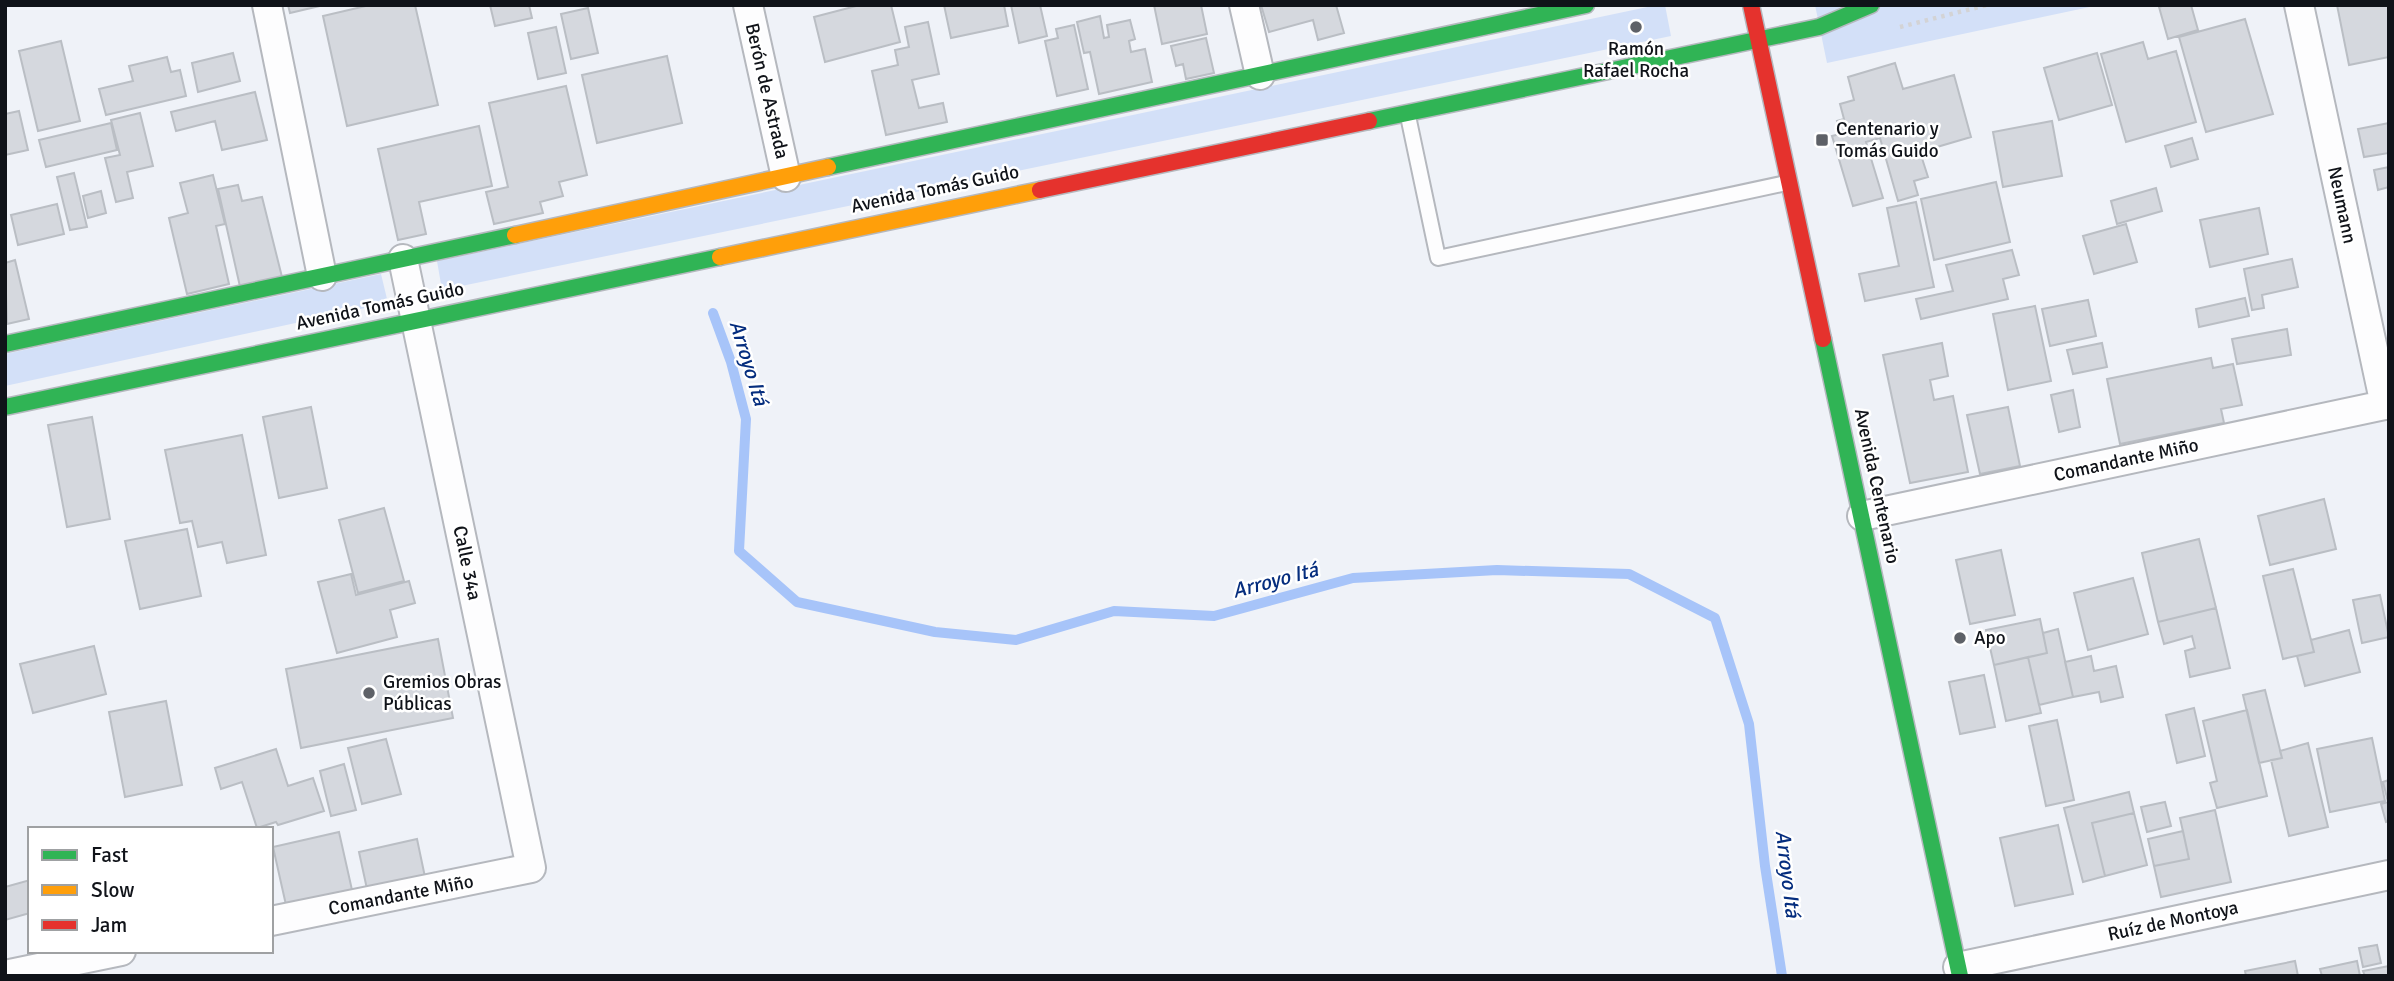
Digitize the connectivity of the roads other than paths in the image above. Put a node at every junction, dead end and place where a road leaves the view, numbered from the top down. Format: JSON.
{"nodes":[{"id":1,"x":267,"y":5,"type":"edge"},
{"id":2,"x":748,"y":5,"type":"edge"},
{"id":3,"x":1244,"y":5,"type":"edge"},
{"id":4,"x":1586,"y":5,"type":"edge"},
{"id":5,"x":1751,"y":5,"type":"edge"},
{"id":6,"x":1871,"y":5,"type":"edge"},
{"id":7,"x":2299,"y":5,"type":"edge"},
{"id":8,"x":1760,"y":37,"type":"junction"},
{"id":9,"x":1260,"y":75,"type":"junction"},
{"id":10,"x":1407,"y":111,"type":"junction"},
{"id":11,"x":786,"y":177,"type":"junction"},
{"id":12,"x":1791,"y":182,"type":"junction"},
{"id":13,"x":403,"y":259,"type":"junction"},
{"id":14,"x":322,"y":276,"type":"junction"},
{"id":15,"x":416,"y":320,"type":"junction"},
{"id":16,"x":5,"y":344,"type":"edge"},
{"id":17,"x":2387,"y":404,"type":"edge"},
{"id":18,"x":5,"y":407,"type":"edge"},
{"id":19,"x":1862,"y":516,"type":"junction"},
{"id":20,"x":531,"y":868,"type":"joint"},
{"id":21,"x":2389,"y":875,"type":"edge"},
{"id":22,"x":273,"y":921,"type":"edge"},
{"id":23,"x":111,"y":953,"type":"edge"},
{"id":24,"x":1959,"y":972,"type":"edge"},
{"id":25,"x":5,"y":975,"type":"edge"}],
"edges":[{"from":1,"to":14,"type":"street"},
{"from":2,"to":11,"type":"street","name":"Berón de Astrada"},
{"from":3,"to":9,"type":"street"},
{"from":4,"to":9,"type":"main road"},
{"from":5,"to":8,"type":"main road","name":"Avenida Centenario"},
{"from":6,"to":8,"type":"main road","name":"Avenida Tomás Guido"},
{"from":7,"to":17,"type":"street","name":"Neumann"},
{"from":8,"to":10,"type":"main road","name":"Avenida Tomás Guido"},
{"from":8,"to":12,"type":"main road","name":"Avenida Centenario"},
{"from":9,"to":11,"type":"main road"},
{"from":10,"to":12,"type":"lane"},
{"from":10,"to":15,"type":"main road","name":"Avenida Tomás Guido"},
{"from":11,"to":13,"type":"main road"},
{"from":12,"to":19,"type":"main road","name":"Avenida Centenario"},
{"from":13,"to":14,"type":"main road"},
{"from":13,"to":15,"type":"street","name":"Calle 34a"},
{"from":14,"to":16,"type":"main road"},
{"from":15,"to":18,"type":"main road","name":"Avenida Tomás Guido"},
{"from":15,"to":20,"type":"street","name":"Calle 34a"},
{"from":17,"to":19,"type":"street","name":"Comandante Miño"},
{"from":19,"to":24,"type":"main road","name":"Avenida Centenario"},
{"from":20,"to":22,"type":"street","name":"Comandante Miño"},
{"from":21,"to":24,"type":"street","name":"Ruíz de Montoya"},
{"from":23,"to":25,"type":"street"}]}
